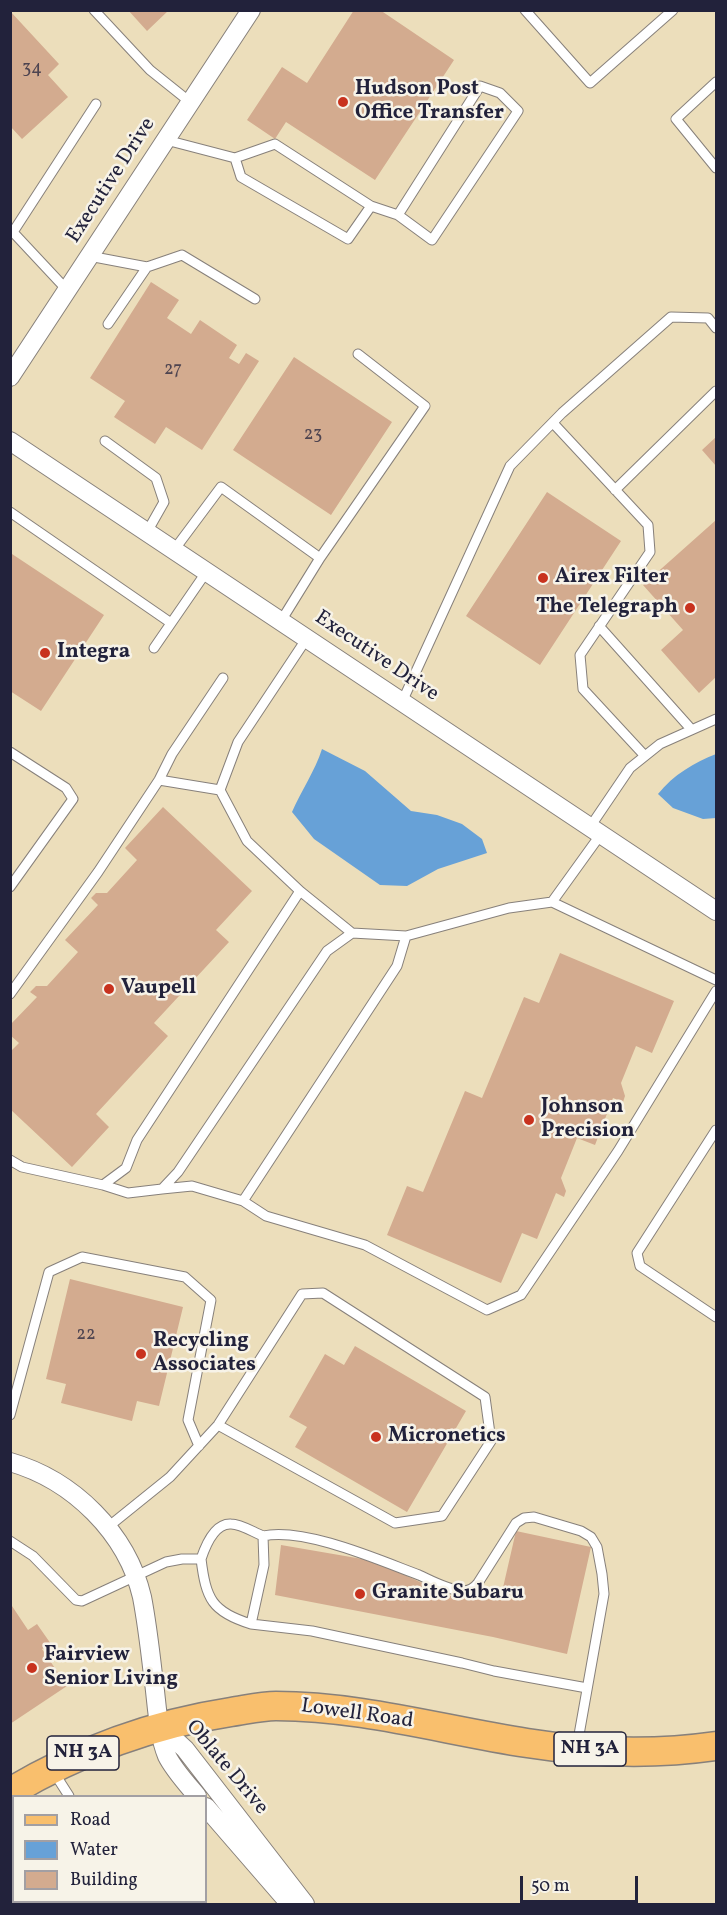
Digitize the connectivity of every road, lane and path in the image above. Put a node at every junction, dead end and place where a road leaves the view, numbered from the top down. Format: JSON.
{"nodes":[{"id":1,"x":94,"y":10,"type":"edge"},
{"id":2,"x":251,"y":10,"type":"edge"},
{"id":3,"x":525,"y":10,"type":"edge"},
{"id":4,"x":673,"y":10,"type":"edge"},
{"id":5,"x":717,"y":82,"type":"edge"},
{"id":6,"x":190,"y":102,"type":"junction"},
{"id":7,"x":96,"y":104,"type":"dead end"},
{"id":8,"x":166,"y":140,"type":"junction"},
{"id":9,"x":235,"y":158,"type":"junction"},
{"id":10,"x":717,"y":168,"type":"edge"},
{"id":11,"x":371,"y":206,"type":"junction"},
{"id":12,"x":398,"y":215,"type":"junction"},
{"id":13,"x":12,"y":230,"type":"edge"},
{"id":14,"x":89,"y":256,"type":"junction"},
{"id":15,"x":147,"y":267,"type":"junction"},
{"id":16,"x":67,"y":290,"type":"junction"},
{"id":17,"x":255,"y":298,"type":"dead end"},
{"id":18,"x":108,"y":324,"type":"dead end"},
{"id":19,"x":717,"y":328,"type":"edge"},
{"id":20,"x":358,"y":354,"type":"dead end"},
{"id":21,"x":10,"y":377,"type":"edge"},
{"id":22,"x":717,"y":391,"type":"edge"},
{"id":23,"x":553,"y":423,"type":"junction"},
{"id":24,"x":10,"y":441,"type":"edge"},
{"id":25,"x":105,"y":441,"type":"dead end"},
{"id":26,"x":615,"y":490,"type":"junction"},
{"id":27,"x":10,"y":512,"type":"edge"},
{"id":28,"x":147,"y":532,"type":"junction"},
{"id":29,"x":174,"y":550,"type":"junction"},
{"id":30,"x":320,"y":558,"type":"junction"},
{"id":31,"x":207,"y":571,"type":"junction"},
{"id":32,"x":281,"y":621,"type":"junction"},
{"id":33,"x":171,"y":623,"type":"junction"},
{"id":34,"x":599,"y":626,"type":"junction"},
{"id":35,"x":307,"y":638,"type":"junction"},
{"id":36,"x":154,"y":648,"type":"dead end"},
{"id":37,"x":223,"y":678,"type":"dead end"},
{"id":38,"x":402,"y":702,"type":"junction"},
{"id":39,"x":717,"y":719,"type":"edge"},
{"id":40,"x":691,"y":729,"type":"junction"},
{"id":41,"x":10,"y":752,"type":"edge"},
{"id":42,"x":645,"y":756,"type":"junction"},
{"id":43,"x":159,"y":780,"type":"junction"},
{"id":44,"x":220,"y":790,"type":"junction"},
{"id":45,"x":596,"y":831,"type":"junction"},
{"id":46,"x":15,"y":872,"type":"edge"},
{"id":47,"x":10,"y":887,"type":"edge"},
{"id":48,"x":300,"y":891,"type":"junction"},
{"id":49,"x":552,"y":902,"type":"junction"},
{"id":50,"x":715,"y":905,"type":"edge"},
{"id":51,"x":352,"y":933,"type":"junction"},
{"id":52,"x":406,"y":936,"type":"junction"},
{"id":53,"x":717,"y":980,"type":"edge"},
{"id":54,"x":717,"y":991,"type":"edge"},
{"id":55,"x":10,"y":993,"type":"edge"},
{"id":56,"x":717,"y":1130,"type":"edge"},
{"id":57,"x":10,"y":1160,"type":"edge"},
{"id":58,"x":103,"y":1185,"type":"junction"},
{"id":59,"x":162,"y":1189,"type":"junction"},
{"id":60,"x":243,"y":1201,"type":"junction"},
{"id":61,"x":717,"y":1317,"type":"edge"},
{"id":62,"x":10,"y":1415,"type":"edge"},
{"id":63,"x":218,"y":1425,"type":"junction"},
{"id":64,"x":199,"y":1446,"type":"junction"},
{"id":65,"x":10,"y":1462,"type":"edge"},
{"id":66,"x":108,"y":1527,"type":"junction"},
{"id":67,"x":263,"y":1536,"type":"junction"},
{"id":68,"x":10,"y":1541,"type":"edge"},
{"id":69,"x":201,"y":1559,"type":"junction"},
{"id":70,"x":135,"y":1577,"type":"junction"},
{"id":71,"x":251,"y":1624,"type":"junction"},
{"id":72,"x":587,"y":1688,"type":"junction"},
{"id":73,"x":160,"y":1726,"type":"junction"},
{"id":74,"x":717,"y":1746,"type":"edge"},
{"id":75,"x":577,"y":1749,"type":"junction"},
{"id":76,"x":52,"y":1769,"type":"junction"},
{"id":77,"x":10,"y":1792,"type":"edge"},
{"id":78,"x":68,"y":1795,"type":"edge"},
{"id":79,"x":196,"y":1795,"type":"edge"},
{"id":80,"x":207,"y":1808,"type":"edge"},
{"id":81,"x":290,"y":1905,"type":"edge"},
{"id":82,"x":305,"y":1905,"type":"edge"}],
"edges":[{"from":1,"to":6,"type":"lane"},
{"from":2,"to":6,"type":"street","name":"Executive Drive"},
{"from":3,"to":4,"type":"lane"},
{"from":5,"to":10,"type":"lane"},
{"from":6,"to":8,"type":"street","name":"Executive Drive"},
{"from":7,"to":13,"type":"lane"},
{"from":8,"to":9,"type":"lane"},
{"from":8,"to":14,"type":"street","name":"Executive Drive"},
{"from":9,"to":11,"type":"lane"},
{"from":9,"to":11,"type":"lane"},
{"from":11,"to":12,"type":"lane"},
{"from":12,"to":12,"type":"lane"},
{"from":13,"to":16,"type":"lane"},
{"from":14,"to":15,"type":"lane"},
{"from":14,"to":16,"type":"street","name":"Executive Drive"},
{"from":15,"to":17,"type":"lane"},
{"from":15,"to":18,"type":"lane"},
{"from":16,"to":21,"type":"street","name":"Executive Drive"},
{"from":19,"to":23,"type":"lane"},
{"from":20,"to":30,"type":"lane"},
{"from":22,"to":26,"type":"lane"},
{"from":23,"to":26,"type":"lane"},
{"from":23,"to":38,"type":"lane"},
{"from":24,"to":28,"type":"street","name":"Executive Drive"},
{"from":25,"to":28,"type":"lane"},
{"from":26,"to":34,"type":"lane"},
{"from":27,"to":33,"type":"lane"},
{"from":28,"to":29,"type":"street","name":"Executive Drive"},
{"from":29,"to":30,"type":"lane"},
{"from":29,"to":31,"type":"street","name":"Executive Drive"},
{"from":30,"to":32,"type":"lane"},
{"from":31,"to":32,"type":"street","name":"Executive Drive"},
{"from":31,"to":33,"type":"lane"},
{"from":32,"to":35,"type":"street","name":"Executive Drive"},
{"from":33,"to":36,"type":"lane"},
{"from":34,"to":40,"type":"lane"},
{"from":34,"to":42,"type":"lane"},
{"from":35,"to":38,"type":"street","name":"Executive Drive"},
{"from":35,"to":44,"type":"lane"},
{"from":37,"to":43,"type":"lane"},
{"from":38,"to":45,"type":"street","name":"Executive Drive"},
{"from":39,"to":40,"type":"lane"},
{"from":40,"to":42,"type":"lane"},
{"from":41,"to":46,"type":"lane"},
{"from":42,"to":45,"type":"lane"},
{"from":43,"to":44,"type":"lane"},
{"from":43,"to":55,"type":"lane"},
{"from":44,"to":48,"type":"lane"},
{"from":45,"to":49,"type":"lane"},
{"from":45,"to":50,"type":"street","name":"Executive Drive"},
{"from":46,"to":47,"type":"lane"},
{"from":48,"to":51,"type":"lane"},
{"from":48,"to":58,"type":"lane"},
{"from":49,"to":52,"type":"lane"},
{"from":49,"to":53,"type":"lane"},
{"from":51,"to":52,"type":"lane"},
{"from":51,"to":59,"type":"lane"},
{"from":52,"to":60,"type":"lane"},
{"from":54,"to":60,"type":"lane"},
{"from":56,"to":61,"type":"lane"},
{"from":57,"to":58,"type":"lane"},
{"from":58,"to":59,"type":"lane"},
{"from":59,"to":60,"type":"lane"},
{"from":62,"to":64,"type":"lane"},
{"from":63,"to":63,"type":"lane"},
{"from":63,"to":64,"type":"lane"},
{"from":64,"to":66,"type":"lane"},
{"from":65,"to":66,"type":"street"},
{"from":66,"to":70,"type":"street"},
{"from":67,"to":69,"type":"lane"},
{"from":67,"to":71,"type":"lane"},
{"from":67,"to":72,"type":"lane"},
{"from":68,"to":70,"type":"lane"},
{"from":69,"to":70,"type":"lane"},
{"from":69,"to":71,"type":"lane"},
{"from":70,"to":73,"type":"street"},
{"from":71,"to":72,"type":"lane"},
{"from":72,"to":75,"type":"lane"},
{"from":73,"to":75,"type":"main road","name":"Lowell Road","number":"NH 3A"},
{"from":73,"to":76,"type":"main road","name":"Lowell Road","number":"NH 3A"},
{"from":73,"to":79,"type":"street","name":"Oblate Drive"},
{"from":73,"to":82,"type":"street","name":"Oblate Drive"},
{"from":74,"to":75,"type":"main road","name":"Lowell Road","number":"NH 3A"},
{"from":76,"to":77,"type":"main road","name":"Lowell Road","number":"NH 3A"},
{"from":76,"to":78,"type":"lane"},
{"from":80,"to":81,"type":"street","name":"Oblate Drive"}]}
